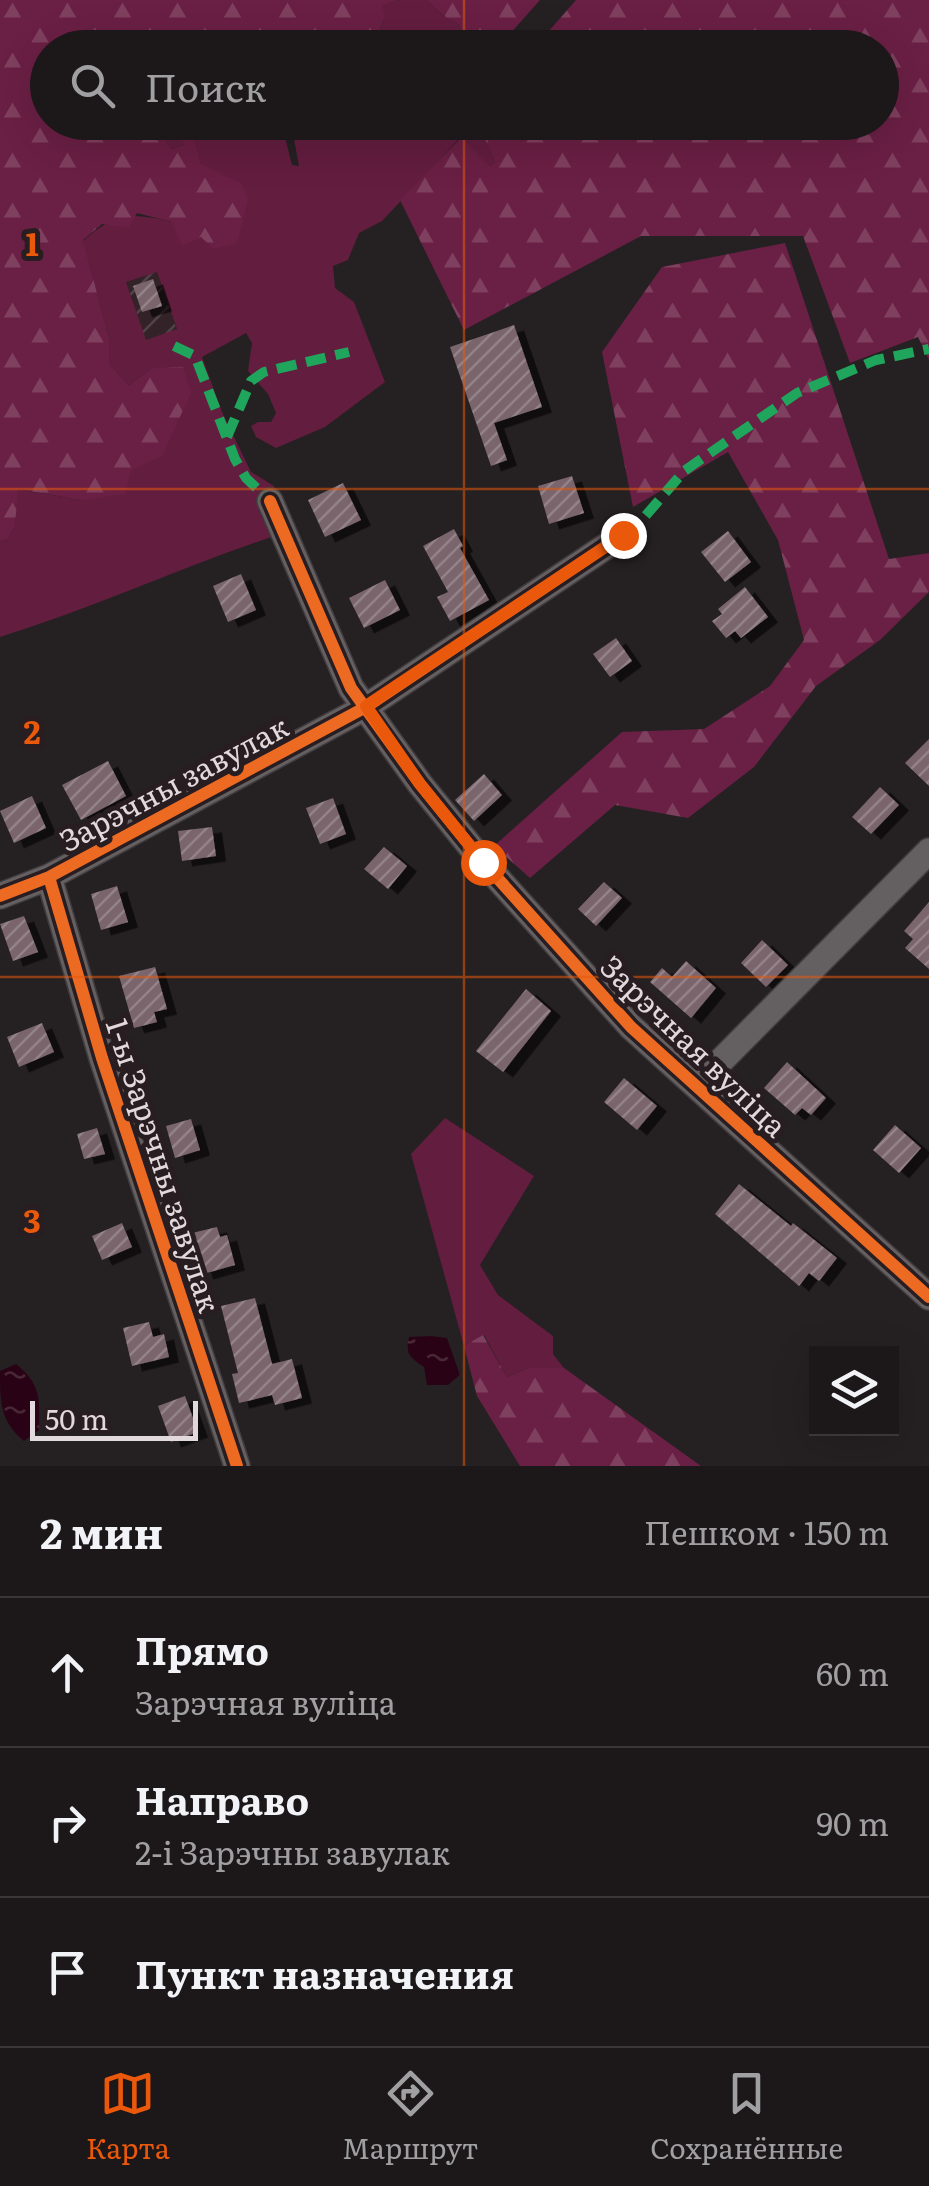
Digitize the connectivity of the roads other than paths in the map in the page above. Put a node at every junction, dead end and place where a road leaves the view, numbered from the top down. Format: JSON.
{"nodes":[{"id":1,"x":270,"y":501,"type":"dead end"},
{"id":2,"x":623,"y":535,"type":"dead end"},
{"id":3,"x":366,"y":706,"type":"junction"},
{"id":4,"x":929,"y":850,"type":"edge"},
{"id":5,"x":49,"y":877,"type":"junction"},
{"id":6,"x":0,"y":896,"type":"edge"},
{"id":7,"x":697,"y":1086,"type":"junction"},
{"id":8,"x":929,"y":1297,"type":"edge"},
{"id":9,"x":237,"y":1466,"type":"edge"}],
"edges":[{"from":1,"to":3,"type":"street","name":"Зарэчная вуліца"},
{"from":2,"to":3,"type":"street","name":"Зарэчны завулак"},
{"from":3,"to":5,"type":"street","name":"Зарэчны завулак"},
{"from":3,"to":7,"type":"street","name":"Зарэчная вуліца"},
{"from":4,"to":7,"type":"street"},
{"from":5,"to":6,"type":"street","name":"Зарэчны завулак"},
{"from":5,"to":9,"type":"street","name":"1-ы Зарэчны завулак"},
{"from":7,"to":8,"type":"street","name":"Зарэчная вуліца"}]}
